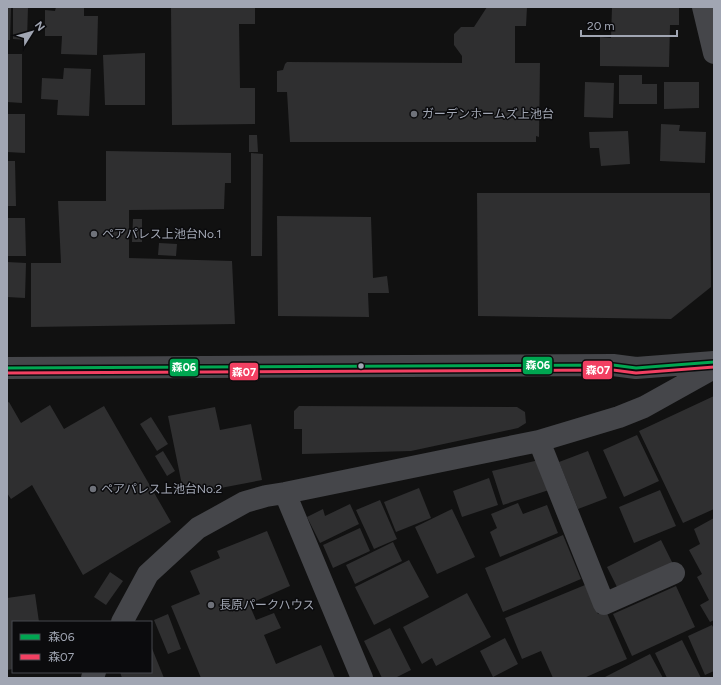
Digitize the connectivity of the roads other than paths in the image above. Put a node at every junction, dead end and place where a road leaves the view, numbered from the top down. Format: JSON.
{"nodes":[{"id":1,"x":703,"y":7,"type":"edge"},
{"id":2,"x":714,"y":53,"type":"edge"},
{"id":3,"x":714,"y":362,"type":"edge"},
{"id":4,"x":7,"y":368,"type":"edge"},
{"id":5,"x":714,"y":368,"type":"edge"},
{"id":6,"x":539,"y":441,"type":"junction"},
{"id":7,"x":285,"y":494,"type":"junction"},
{"id":8,"x":674,"y":573,"type":"dead end"},
{"id":9,"x":123,"y":621,"type":"edge"},
{"id":10,"x":362,"y":678,"type":"edge"}],
"edges":[{"from":1,"to":2,"type":"street"},
{"from":3,"to":4,"type":"street"},
{"from":5,"to":6,"type":"street"},
{"from":6,"to":7,"type":"street"},
{"from":6,"to":8,"type":"street"},
{"from":7,"to":9,"type":"street"},
{"from":7,"to":10,"type":"street"}]}
